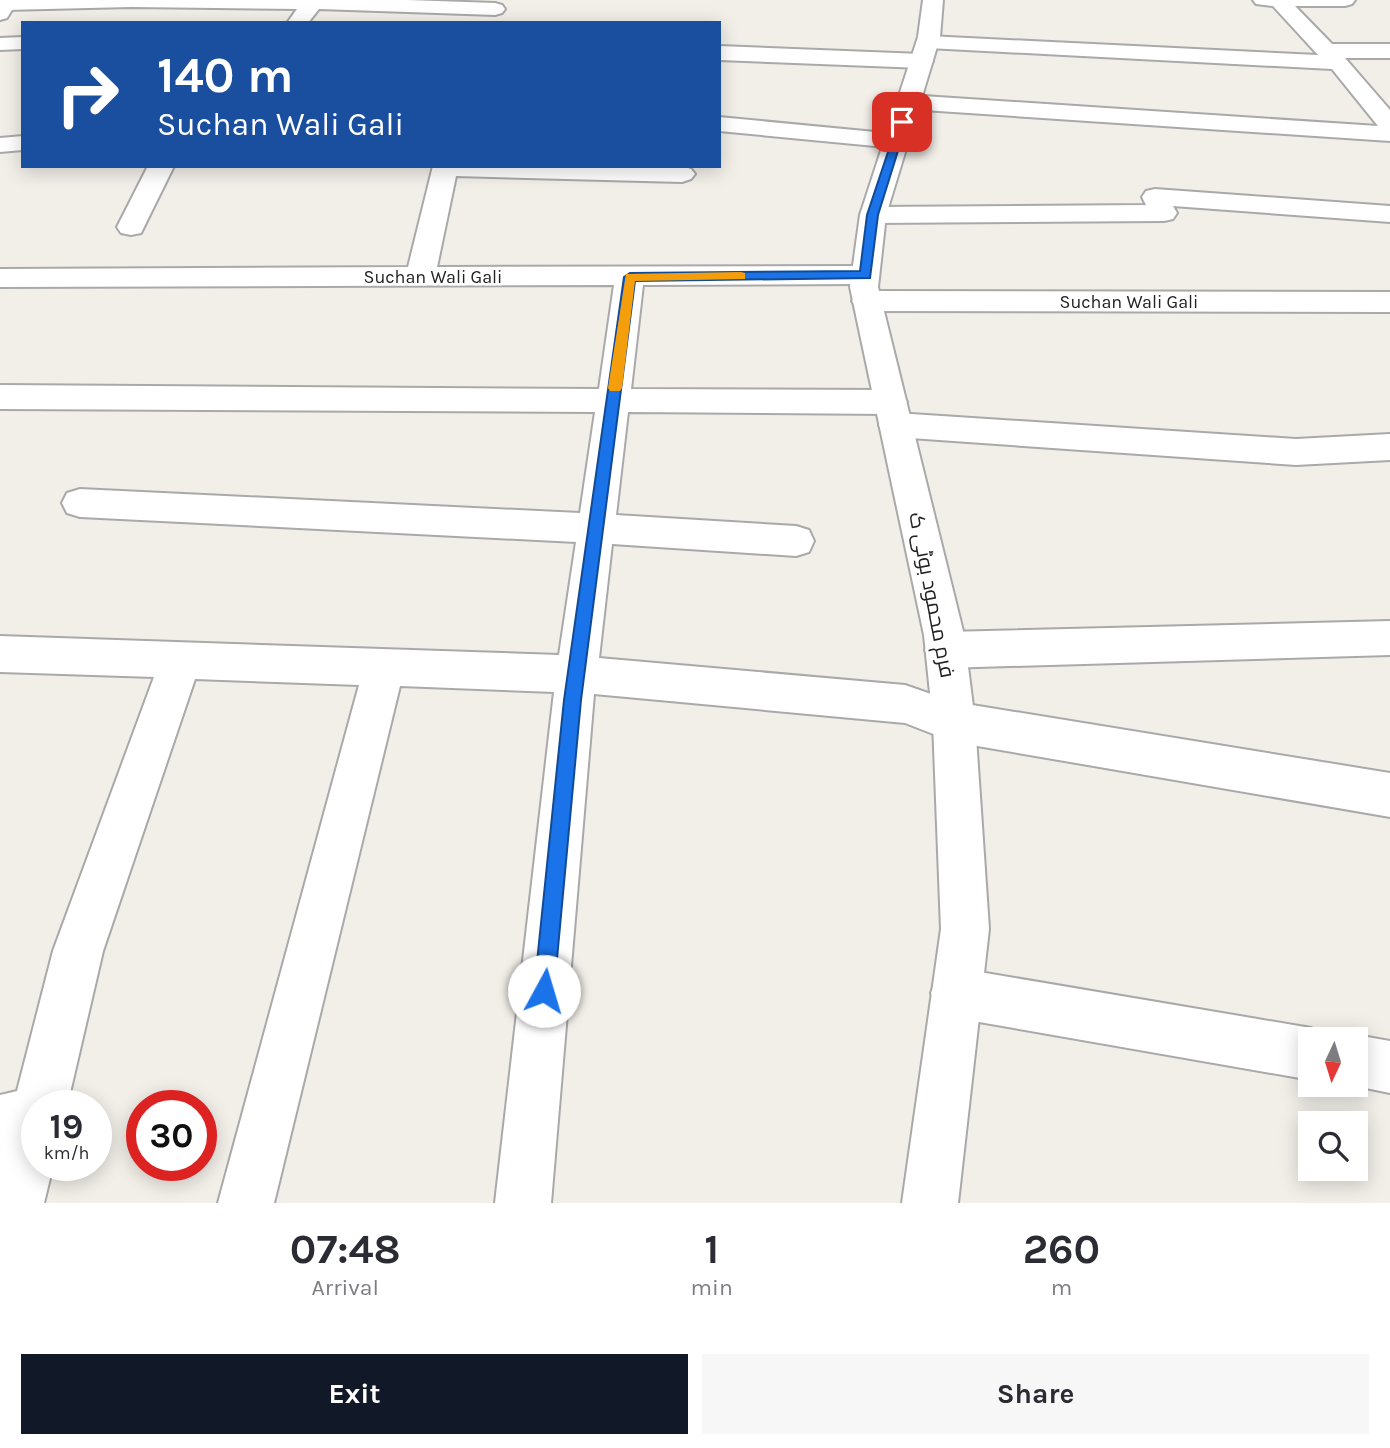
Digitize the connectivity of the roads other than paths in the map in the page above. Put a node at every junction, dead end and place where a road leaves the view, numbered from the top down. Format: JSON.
{"nodes":[{"id":1,"x":933,"y":0,"type":"edge"},
{"id":2,"x":1255,"y":0,"type":"edge"},
{"id":3,"x":1279,"y":0,"type":"edge"},
{"id":4,"x":1345,"y":0,"type":"edge"},
{"id":5,"x":313,"y":3,"type":"junction"},
{"id":6,"x":4,"y":6,"type":"edge"},
{"id":7,"x":494,"y":11,"type":"edge"},
{"id":8,"x":300,"y":21,"type":"edge"},
{"id":9,"x":21,"y":43,"type":"edge"},
{"id":10,"x":0,"y":44,"type":"edge"},
{"id":11,"x":1390,"y":51,"type":"edge"},
{"id":12,"x":925,"y":52,"type":"junction"},
{"id":13,"x":721,"y":53,"type":"edge"},
{"id":14,"x":1332,"y":57,"type":"junction"},
{"id":15,"x":908,"y":102,"type":"junction"},
{"id":16,"x":721,"y":124,"type":"edge"},
{"id":17,"x":1389,"y":125,"type":"edge"},
{"id":18,"x":896,"y":141,"type":"junction"},
{"id":19,"x":21,"y":143,"type":"edge"},
{"id":20,"x":0,"y":145,"type":"edge"},
{"id":21,"x":160,"y":168,"type":"edge"},
{"id":22,"x":446,"y":168,"type":"edge"},
{"id":23,"x":480,"y":168,"type":"edge"},
{"id":24,"x":682,"y":174,"type":"dead end"},
{"id":25,"x":1390,"y":214,"type":"edge"},
{"id":26,"x":873,"y":215,"type":"junction"},
{"id":27,"x":131,"y":227,"type":"dead end"},
{"id":28,"x":630,"y":277,"type":"junction"},
{"id":29,"x":0,"y":278,"type":"edge"},
{"id":30,"x":420,"y":278,"type":"junction"},
{"id":31,"x":866,"y":288,"type":"junction"},
{"id":32,"x":1390,"y":302,"type":"edge"},
{"id":33,"x":0,"y":397,"type":"edge"},
{"id":34,"x":613,"y":400,"type":"junction"},
{"id":35,"x":893,"y":413,"type":"junction"},
{"id":36,"x":1390,"y":447,"type":"edge"},
{"id":37,"x":80,"y":503,"type":"dead end"},
{"id":38,"x":596,"y":528,"type":"junction"},
{"id":39,"x":796,"y":541,"type":"dead end"},
{"id":40,"x":1390,"y":638,"type":"edge"},
{"id":41,"x":945,"y":650,"type":"junction"},
{"id":42,"x":0,"y":654,"type":"edge"},
{"id":43,"x":181,"y":660,"type":"junction"},
{"id":44,"x":384,"y":667,"type":"junction"},
{"id":45,"x":576,"y":674,"type":"junction"},
{"id":46,"x":954,"y":722,"type":"junction"},
{"id":47,"x":1390,"y":795,"type":"edge"},
{"id":48,"x":956,"y":993,"type":"junction"},
{"id":49,"x":1298,"y":1052,"type":"edge"},
{"id":50,"x":1368,"y":1063,"type":"edge"},
{"id":51,"x":1390,"y":1067,"type":"edge"},
{"id":52,"x":44,"y":1090,"type":"edge"},
{"id":53,"x":21,"y":1119,"type":"edge"},
{"id":54,"x":0,"y":1122,"type":"edge"},
{"id":55,"x":21,"y":1181,"type":"edge"},
{"id":56,"x":16,"y":1203,"type":"edge"},
{"id":57,"x":246,"y":1203,"type":"edge"},
{"id":58,"x":523,"y":1203,"type":"edge"},
{"id":59,"x":930,"y":1203,"type":"edge"}],
"edges":[{"from":1,"to":12,"type":"street","name":"فرم محمود بوٹی ک"},
{"from":2,"to":3,"type":"street"},
{"from":3,"to":4,"type":"street"},
{"from":3,"to":14,"type":"street"},
{"from":5,"to":6,"type":"street"},
{"from":5,"to":7,"type":"street"},
{"from":5,"to":8,"type":"street"},
{"from":9,"to":10,"type":"street"},
{"from":11,"to":14,"type":"street"},
{"from":12,"to":13,"type":"street"},
{"from":12,"to":14,"type":"street"},
{"from":12,"to":15,"type":"street","name":"فرم محمود بوٹی ک"},
{"from":14,"to":17,"type":"street"},
{"from":15,"to":17,"type":"street"},
{"from":15,"to":18,"type":"street","name":"فرم محمود بوٹی ک"},
{"from":16,"to":18,"type":"street"},
{"from":18,"to":26,"type":"street","name":"فرم محمود بوٹی ک"},
{"from":19,"to":20,"type":"street"},
{"from":21,"to":27,"type":"street"},
{"from":22,"to":30,"type":"street"},
{"from":23,"to":24,"type":"street"},
{"from":25,"to":26,"type":"street"},
{"from":26,"to":31,"type":"street","name":"فرم محمود بوٹی ک"},
{"from":28,"to":30,"type":"street","name":"Suchan Wali Gali"},
{"from":28,"to":31,"type":"street","name":"Suchan Wali Gali"},
{"from":28,"to":34,"type":"street"},
{"from":29,"to":30,"type":"street","name":"Suchan Wali Gali"},
{"from":31,"to":32,"type":"street","name":"Suchan Wali Gali"},
{"from":31,"to":35,"type":"street","name":"فرم محمود بوٹی ک"},
{"from":33,"to":34,"type":"street"},
{"from":34,"to":35,"type":"street"},
{"from":34,"to":38,"type":"street"},
{"from":35,"to":36,"type":"street"},
{"from":35,"to":41,"type":"street","name":"فرم محمود بوٹی ک"},
{"from":37,"to":38,"type":"street"},
{"from":38,"to":39,"type":"street"},
{"from":38,"to":45,"type":"street"},
{"from":40,"to":41,"type":"street"},
{"from":41,"to":46,"type":"street","name":"فرم محمود بوٹی ک"},
{"from":42,"to":43,"type":"street"},
{"from":43,"to":44,"type":"street"},
{"from":43,"to":52,"type":"street"},
{"from":44,"to":45,"type":"street"},
{"from":44,"to":57,"type":"street"},
{"from":45,"to":46,"type":"street"},
{"from":45,"to":58,"type":"street"},
{"from":46,"to":47,"type":"street"},
{"from":46,"to":48,"type":"street","name":"فرم محمود بوٹی ک"},
{"from":48,"to":49,"type":"street"},
{"from":48,"to":59,"type":"street","name":"فرم محمود بوٹی ک"},
{"from":50,"to":51,"type":"street"},
{"from":53,"to":54,"type":"street"},
{"from":55,"to":56,"type":"street"}]}
